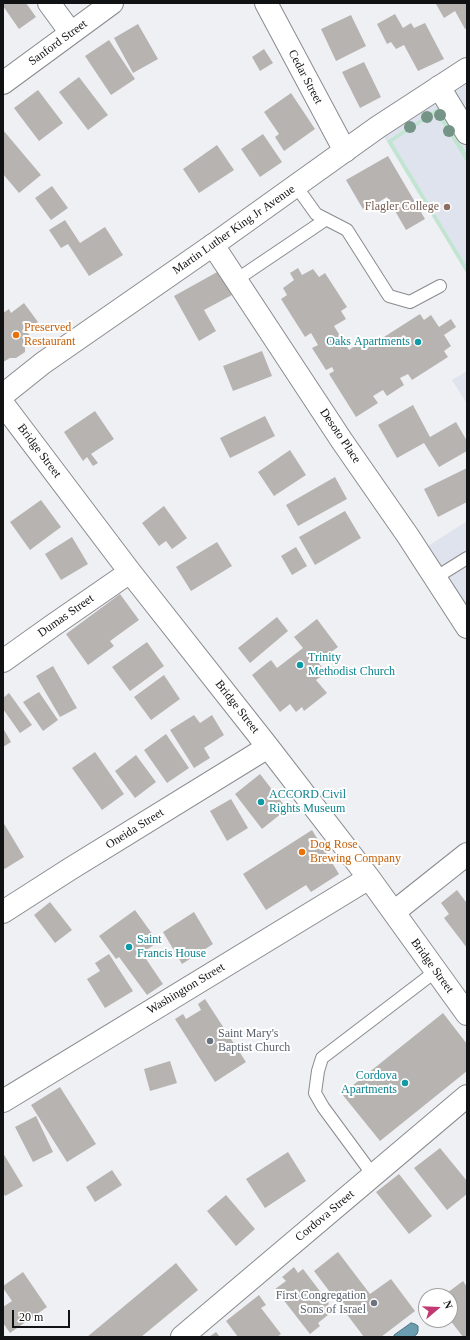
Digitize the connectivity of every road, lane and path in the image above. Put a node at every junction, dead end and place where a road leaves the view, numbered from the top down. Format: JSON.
{"nodes":[{"id":1,"x":49,"y":3,"type":"edge"},
{"id":2,"x":112,"y":3,"type":"edge"},
{"id":3,"x":266,"y":3,"type":"edge"},
{"id":4,"x":71,"y":33,"type":"junction"},
{"id":5,"x":467,"y":69,"type":"edge"},
{"id":6,"x":3,"y":83,"type":"edge"},
{"id":7,"x":439,"y":87,"type":"junction"},
{"id":8,"x":467,"y":133,"type":"edge"},
{"id":9,"x":345,"y":151,"type":"junction"},
{"id":10,"x":296,"y":186,"type":"junction"},
{"id":11,"x":325,"y":220,"type":"junction"},
{"id":12,"x":213,"y":245,"type":"junction"},
{"id":13,"x":236,"y":280,"type":"junction"},
{"id":14,"x":440,"y":286,"type":"dead end"},
{"id":15,"x":3,"y":395,"type":"edge"},
{"id":16,"x":3,"y":404,"type":"edge"},
{"id":17,"x":467,"y":558,"type":"edge"},
{"id":18,"x":130,"y":572,"type":"junction"},
{"id":19,"x":435,"y":578,"type":"junction"},
{"id":20,"x":467,"y":626,"type":"edge"},
{"id":21,"x":3,"y":661,"type":"edge"},
{"id":22,"x":268,"y":746,"type":"junction"},
{"id":23,"x":467,"y":854,"type":"edge"},
{"id":24,"x":369,"y":878,"type":"junction"},
{"id":25,"x":3,"y":912,"type":"edge"},
{"id":26,"x":394,"y":912,"type":"junction"},
{"id":27,"x":436,"y":971,"type":"junction"},
{"id":28,"x":467,"y":1014,"type":"edge"},
{"id":29,"x":467,"y":1096,"type":"edge"},
{"id":30,"x":3,"y":1101,"type":"edge"},
{"id":31,"x":374,"y":1175,"type":"junction"},
{"id":32,"x":182,"y":1337,"type":"edge"}],
"edges":[{"from":1,"to":4,"type":"street"},
{"from":2,"to":4,"type":"street","name":"Sanford Street"},
{"from":3,"to":9,"type":"street","name":"Cedar Street"},
{"from":4,"to":6,"type":"street","name":"Sanford Street"},
{"from":5,"to":7,"type":"street","name":"Martin Luther King Jr Avenue"},
{"from":7,"to":8,"type":"street"},
{"from":7,"to":9,"type":"street","name":"Martin Luther King Jr Avenue"},
{"from":9,"to":10,"type":"street","name":"Martin Luther King Jr Avenue"},
{"from":10,"to":11,"type":"lane"},
{"from":10,"to":12,"type":"street","name":"Martin Luther King Jr Avenue"},
{"from":11,"to":13,"type":"lane"},
{"from":11,"to":14,"type":"lane"},
{"from":12,"to":13,"type":"street","name":"Desoto Place"},
{"from":12,"to":15,"type":"street","name":"Martin Luther King Jr Avenue"},
{"from":13,"to":19,"type":"street","name":"Desoto Place"},
{"from":16,"to":18,"type":"street","name":"Bridge Street"},
{"from":17,"to":19,"type":"lane"},
{"from":18,"to":21,"type":"street","name":"Dumas Street"},
{"from":18,"to":22,"type":"street","name":"Bridge Street"},
{"from":19,"to":20,"type":"street","name":"Desoto Place"},
{"from":22,"to":24,"type":"street","name":"Bridge Street"},
{"from":22,"to":25,"type":"street","name":"Oneida Street"},
{"from":23,"to":26,"type":"street"},
{"from":24,"to":26,"type":"street","name":"Bridge Street"},
{"from":24,"to":30,"type":"street","name":"Washington Street"},
{"from":26,"to":27,"type":"street","name":"Bridge Street"},
{"from":27,"to":28,"type":"street","name":"Bridge Street"},
{"from":27,"to":31,"type":"lane"},
{"from":29,"to":31,"type":"street","name":"Cordova Street"},
{"from":31,"to":32,"type":"street","name":"Cordova Street"}]}
